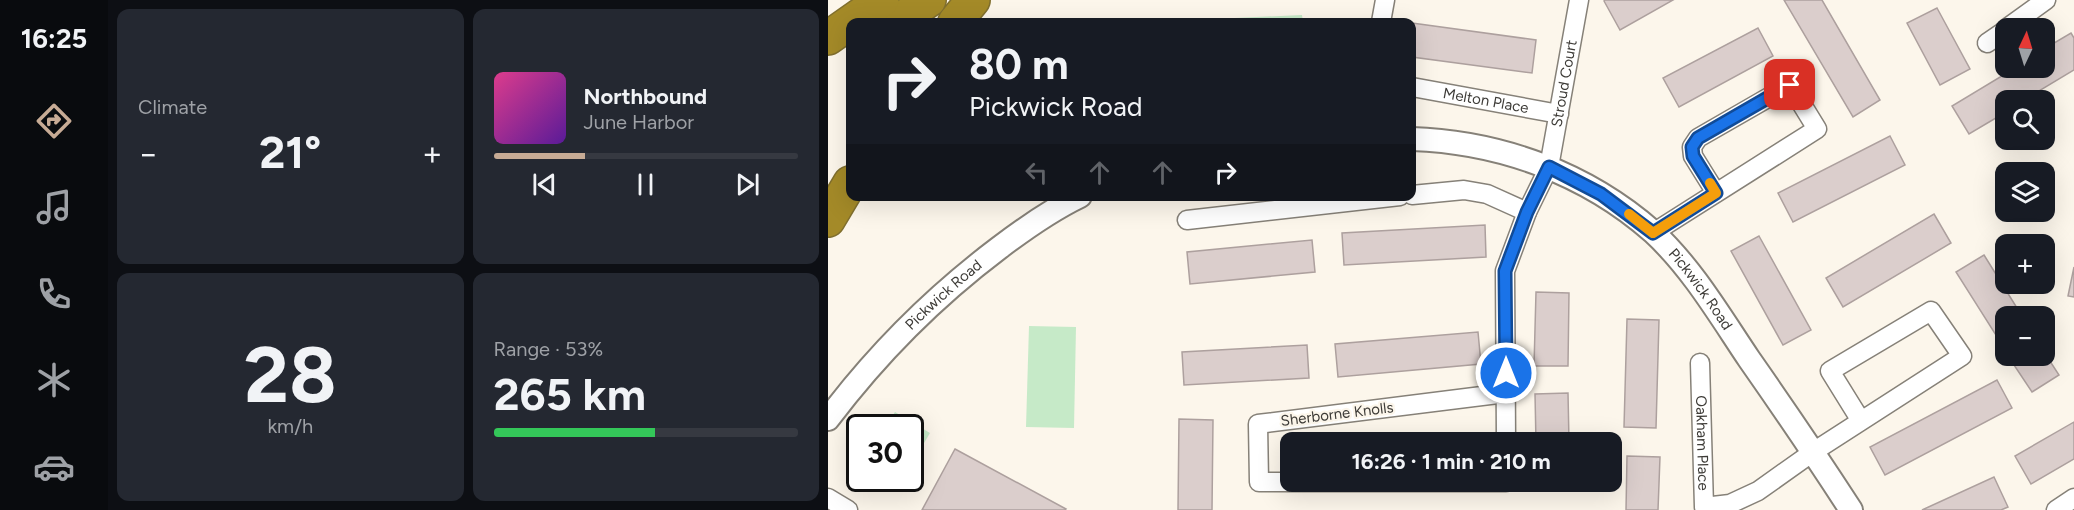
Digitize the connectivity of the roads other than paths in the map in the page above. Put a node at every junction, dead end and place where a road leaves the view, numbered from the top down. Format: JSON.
{"nodes":[{"id":1,"x":882,"y":0,"type":"edge"},
{"id":2,"x":929,"y":0,"type":"edge"},
{"id":3,"x":973,"y":0,"type":"edge"},
{"id":4,"x":1385,"y":0,"type":"edge"},
{"id":5,"x":1579,"y":0,"type":"edge"},
{"id":6,"x":2046,"y":0,"type":"edge"},
{"id":7,"x":856,"y":18,"type":"edge"},
{"id":8,"x":903,"y":18,"type":"edge"},
{"id":9,"x":958,"y":18,"type":"edge"},
{"id":10,"x":1382,"y":18,"type":"edge"},
{"id":11,"x":2021,"y":18,"type":"edge"},
{"id":12,"x":846,"y":25,"type":"edge"},
{"id":13,"x":1995,"y":37,"type":"edge"},
{"id":14,"x":828,"y":38,"type":"edge"},
{"id":15,"x":1987,"y":43,"type":"dead end"},
{"id":16,"x":846,"y":52,"type":"edge"},
{"id":17,"x":828,"y":61,"type":"edge"},
{"id":18,"x":1416,"y":88,"type":"edge"},
{"id":19,"x":1559,"y":114,"type":"junction"},
{"id":20,"x":1416,"y":139,"type":"edge"},
{"id":21,"x":1549,"y":167,"type":"junction"},
{"id":22,"x":846,"y":190,"type":"edge"},
{"id":23,"x":1716,"y":193,"type":"junction"},
{"id":24,"x":1416,"y":195,"type":"edge"},
{"id":25,"x":1071,"y":201,"type":"edge"},
{"id":26,"x":1356,"y":201,"type":"edge"},
{"id":27,"x":1527,"y":212,"type":"junction"},
{"id":28,"x":828,"y":220,"type":"edge"},
{"id":29,"x":1187,"y":220,"type":"dead end"},
{"id":30,"x":1653,"y":233,"type":"junction"},
{"id":31,"x":1700,"y":363,"type":"dead end"},
{"id":32,"x":1506,"y":393,"type":"junction"},
{"id":33,"x":828,"y":419,"type":"edge"},
{"id":34,"x":1861,"y":421,"type":"junction"},
{"id":35,"x":1506,"y":432,"type":"edge"},
{"id":36,"x":1813,"y":452,"type":"junction"},
{"id":37,"x":1280,"y":482,"type":"edge"},
{"id":38,"x":828,"y":498,"type":"edge"},
{"id":39,"x":2074,"y":498,"type":"edge"},
{"id":40,"x":848,"y":510,"type":"edge"},
{"id":41,"x":1851,"y":510,"type":"edge"},
{"id":42,"x":2056,"y":510,"type":"edge"}],
"edges":[{"from":1,"to":7,"type":"highway"},
{"from":2,"to":8,"type":"highway"},
{"from":3,"to":9,"type":"highway"},
{"from":4,"to":10,"type":"street"},
{"from":5,"to":19,"type":"street","name":"Stroud Court"},
{"from":6,"to":11,"type":"street"},
{"from":12,"to":14,"type":"highway"},
{"from":13,"to":15,"type":"street"},
{"from":16,"to":17,"type":"highway"},
{"from":18,"to":19,"type":"street","name":"Melton Place"},
{"from":19,"to":21,"type":"street","name":"Stroud Court"},
{"from":20,"to":21,"type":"street","name":"Pickwick Road"},
{"from":21,"to":27,"type":"street"},
{"from":21,"to":30,"type":"street","name":"Pickwick Road"},
{"from":22,"to":28,"type":"highway"},
{"from":23,"to":23,"type":"street"},
{"from":23,"to":30,"type":"street"},
{"from":24,"to":27,"type":"street"},
{"from":25,"to":33,"type":"street","name":"Pickwick Road"},
{"from":26,"to":29,"type":"street"},
{"from":27,"to":32,"type":"street"},
{"from":30,"to":36,"type":"street","name":"Pickwick Road"},
{"from":31,"to":36,"type":"street","name":"Oakham Place"},
{"from":32,"to":35,"type":"street"},
{"from":32,"to":37,"type":"street","name":"Sherborne Knolls"},
{"from":34,"to":34,"type":"street"},
{"from":34,"to":36,"type":"street"},
{"from":36,"to":41,"type":"street","name":"Pickwick Road"},
{"from":38,"to":40,"type":"street"},
{"from":39,"to":42,"type":"street"}]}
